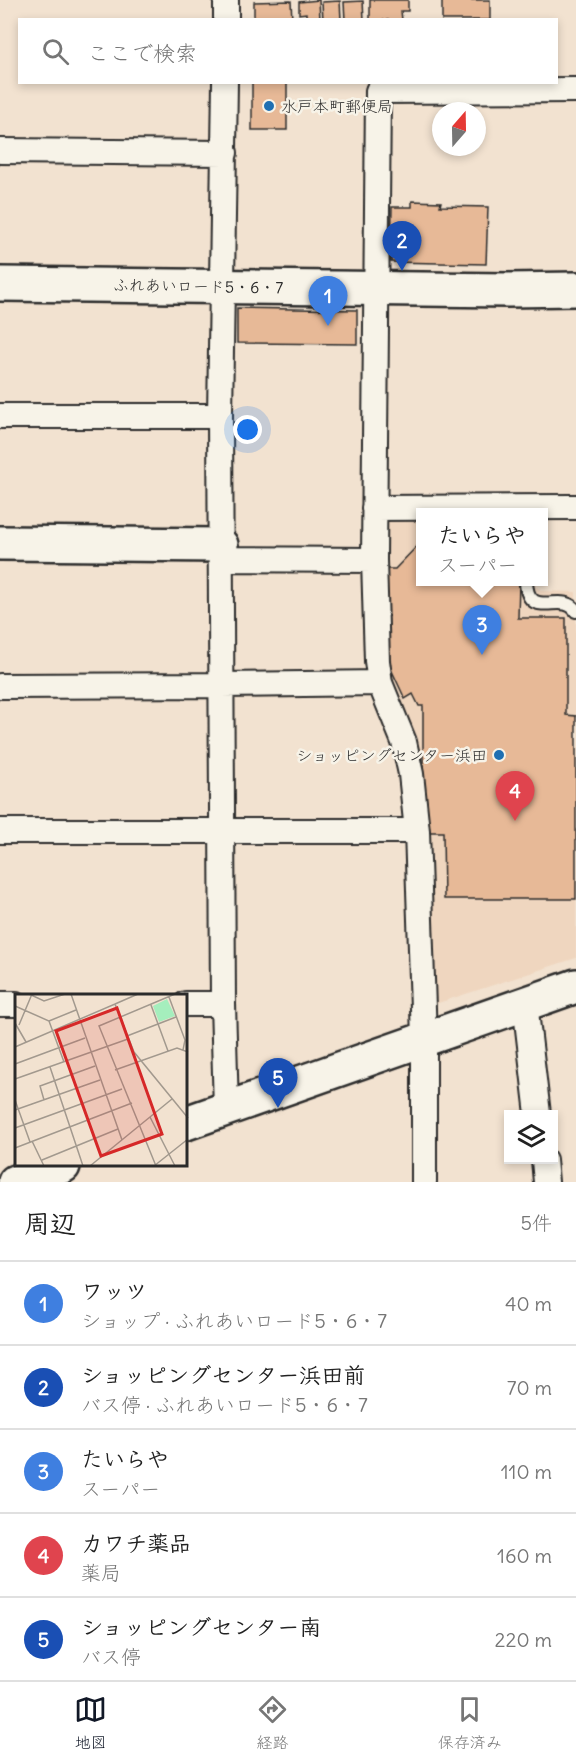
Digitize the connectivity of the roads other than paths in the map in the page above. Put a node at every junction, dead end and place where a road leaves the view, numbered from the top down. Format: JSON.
{"nodes":[{"id":1,"x":226,"y":0,"type":"edge"},
{"id":2,"x":226,"y":18,"type":"edge"},
{"id":3,"x":225,"y":84,"type":"edge"},
{"id":4,"x":576,"y":90,"type":"edge"},
{"id":5,"x":0,"y":151,"type":"edge"},
{"id":6,"x":225,"y":153,"type":"junction"},
{"id":7,"x":0,"y":284,"type":"edge"},
{"id":8,"x":223,"y":286,"type":"junction"},
{"id":9,"x":376,"y":288,"type":"junction"},
{"id":10,"x":576,"y":289,"type":"edge"},
{"id":11,"x":0,"y":416,"type":"edge"},
{"id":12,"x":220,"y":416,"type":"junction"},
{"id":13,"x":576,"y":507,"type":"edge"},
{"id":14,"x":374,"y":508,"type":"junction"},
{"id":15,"x":416,"y":509,"type":"edge"},
{"id":16,"x":548,"y":509,"type":"edge"},
{"id":17,"x":0,"y":543,"type":"edge"},
{"id":18,"x":221,"y":552,"type":"junction"},
{"id":19,"x":374,"y":560,"type":"junction"},
{"id":20,"x":526,"y":586,"type":"edge"},
{"id":21,"x":576,"y":611,"type":"edge"},
{"id":22,"x":380,"y":683,"type":"junction"},
{"id":23,"x":222,"y":685,"type":"junction"},
{"id":24,"x":0,"y":686,"type":"edge"},
{"id":25,"x":0,"y":831,"type":"edge"},
{"id":26,"x":417,"y":831,"type":"junction"},
{"id":27,"x":223,"y":832,"type":"junction"},
{"id":28,"x":576,"y":986,"type":"edge"},
{"id":29,"x":525,"y":1003,"type":"junction"},
{"id":30,"x":188,"y":1004,"type":"edge"},
{"id":31,"x":223,"y":1004,"type":"junction"},
{"id":32,"x":423,"y":1038,"type":"junction"},
{"id":33,"x":226,"y":1108,"type":"junction"},
{"id":34,"x":538,"y":1110,"type":"edge"},
{"id":35,"x":188,"y":1122,"type":"edge"},
{"id":36,"x":544,"y":1164,"type":"edge"},
{"id":37,"x":60,"y":1167,"type":"edge"},
{"id":38,"x":15,"y":1182,"type":"edge"},
{"id":39,"x":423,"y":1182,"type":"edge"},
{"id":40,"x":546,"y":1182,"type":"edge"}],
"edges":[{"from":1,"to":2,"type":"street"},
{"from":3,"to":6,"type":"street"},
{"from":4,"to":9,"type":"street"},
{"from":5,"to":6,"type":"street"},
{"from":6,"to":8,"type":"street"},
{"from":7,"to":8,"type":"street","name":"ふれあいロード5・6・7"},
{"from":8,"to":9,"type":"street","name":"ふれあいロード5・6・7"},
{"from":8,"to":12,"type":"street"},
{"from":9,"to":10,"type":"street","name":"ふれあいロード5・6・7"},
{"from":9,"to":14,"type":"street"},
{"from":11,"to":12,"type":"street"},
{"from":12,"to":18,"type":"street"},
{"from":13,"to":16,"type":"street"},
{"from":14,"to":15,"type":"street"},
{"from":14,"to":19,"type":"street"},
{"from":17,"to":18,"type":"street"},
{"from":18,"to":19,"type":"street"},
{"from":18,"to":23,"type":"street"},
{"from":19,"to":22,"type":"street"},
{"from":20,"to":21,"type":"lane"},
{"from":22,"to":23,"type":"street"},
{"from":22,"to":26,"type":"street"},
{"from":23,"to":24,"type":"street"},
{"from":23,"to":27,"type":"street"},
{"from":25,"to":27,"type":"street"},
{"from":26,"to":27,"type":"street"},
{"from":26,"to":32,"type":"street"},
{"from":27,"to":31,"type":"street"},
{"from":28,"to":29,"type":"street"},
{"from":29,"to":32,"type":"street"},
{"from":29,"to":34,"type":"street"},
{"from":30,"to":31,"type":"street"},
{"from":31,"to":33,"type":"street"},
{"from":32,"to":33,"type":"street"},
{"from":32,"to":39,"type":"street"},
{"from":33,"to":35,"type":"street"},
{"from":36,"to":40,"type":"street"},
{"from":37,"to":38,"type":"street"}]}
